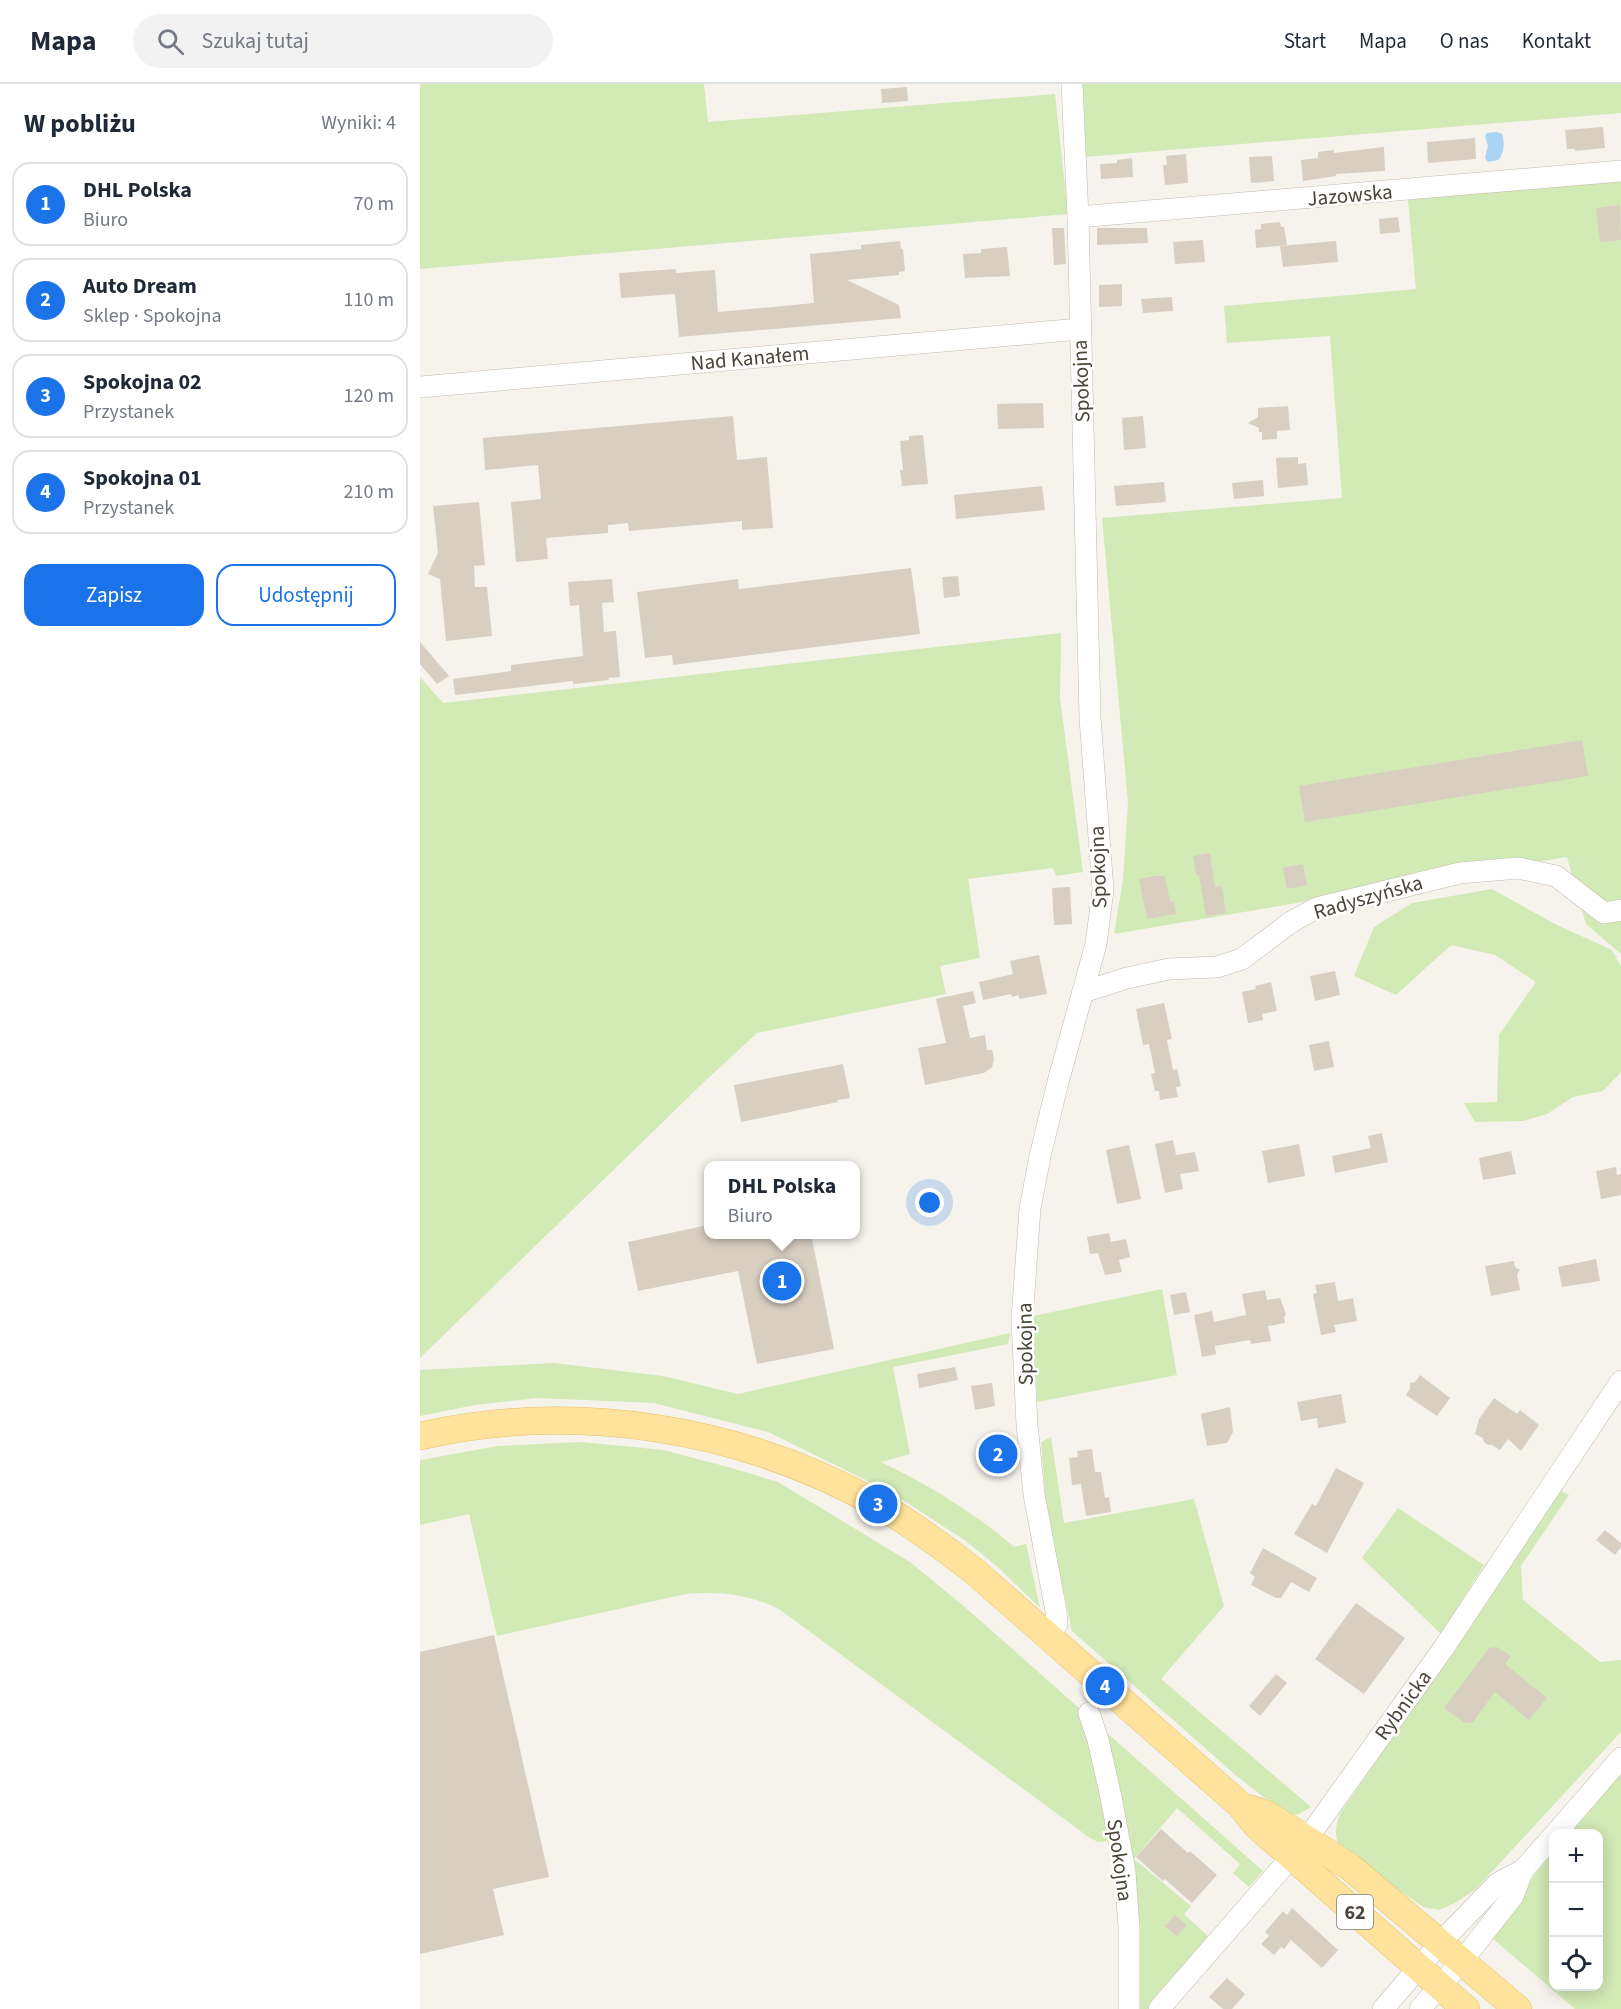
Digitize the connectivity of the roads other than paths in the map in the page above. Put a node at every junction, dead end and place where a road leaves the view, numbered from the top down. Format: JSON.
{"nodes":[{"id":1,"x":1072,"y":84,"type":"edge"},
{"id":2,"x":1621,"y":171,"type":"edge"},
{"id":3,"x":1078,"y":217,"type":"junction"},
{"id":4,"x":1080,"y":329,"type":"junction"},
{"id":5,"x":420,"y":387,"type":"edge"},
{"id":6,"x":1621,"y":910,"type":"edge"},
{"id":7,"x":1083,"y":992,"type":"junction"},
{"id":8,"x":1621,"y":1382,"type":"edge"},
{"id":9,"x":420,"y":1436,"type":"edge"},
{"id":10,"x":1050,"y":1637,"type":"junction"},
{"id":11,"x":1089,"y":1713,"type":"dead end"},
{"id":12,"x":1621,"y":1758,"type":"edge"},
{"id":13,"x":1558,"y":1829,"type":"edge"},
{"id":14,"x":1549,"y":1840,"type":"edge"},
{"id":15,"x":1300,"y":1848,"type":"junction"},
{"id":16,"x":1523,"y":1869,"type":"junction"},
{"id":17,"x":1440,"y":1943,"type":"junction"},
{"id":18,"x":1462,"y":1961,"type":"junction"},
{"id":19,"x":1419,"y":1967,"type":"junction"},
{"id":20,"x":1441,"y":1986,"type":"junction"},
{"id":21,"x":1129,"y":2009,"type":"edge"},
{"id":22,"x":1159,"y":2009,"type":"edge"},
{"id":23,"x":1383,"y":2009,"type":"edge"},
{"id":24,"x":1420,"y":2009,"type":"edge"},
{"id":25,"x":1466,"y":2009,"type":"edge"},
{"id":26,"x":1518,"y":2009,"type":"edge"}],
"edges":[{"from":1,"to":3,"type":"street","name":"Spokojna"},
{"from":2,"to":3,"type":"street","name":"Jazowska"},
{"from":3,"to":4,"type":"street","name":"Spokojna"},
{"from":4,"to":5,"type":"street","name":"Nad Kanałem"},
{"from":4,"to":7,"type":"street","name":"Spokojna"},
{"from":6,"to":7,"type":"street","name":"Radyszyńska"},
{"from":7,"to":10,"type":"street","name":"Spokojna"},
{"from":8,"to":15,"type":"street","name":"Rybnicka"},
{"from":9,"to":10,"type":"main road","number":"62"},
{"from":10,"to":15,"type":"main road","number":"62"},
{"from":11,"to":21,"type":"street","name":"Spokojna"},
{"from":12,"to":13,"type":"street"},
{"from":14,"to":16,"type":"street"},
{"from":15,"to":17,"type":"main road","number":"62"},
{"from":15,"to":19,"type":"main road","number":"62"},
{"from":15,"to":22,"type":"street","name":"Rybnicka"},
{"from":16,"to":17,"type":"street"},
{"from":16,"to":18,"type":"street"},
{"from":17,"to":18,"type":"main road","number":"62"},
{"from":17,"to":19,"type":"street"},
{"from":18,"to":20,"type":"street"},
{"from":18,"to":26,"type":"main road","number":"62"},
{"from":19,"to":20,"type":"main road","number":"62"},
{"from":19,"to":23,"type":"street"},
{"from":20,"to":24,"type":"street"},
{"from":20,"to":25,"type":"main road","number":"62"}]}
